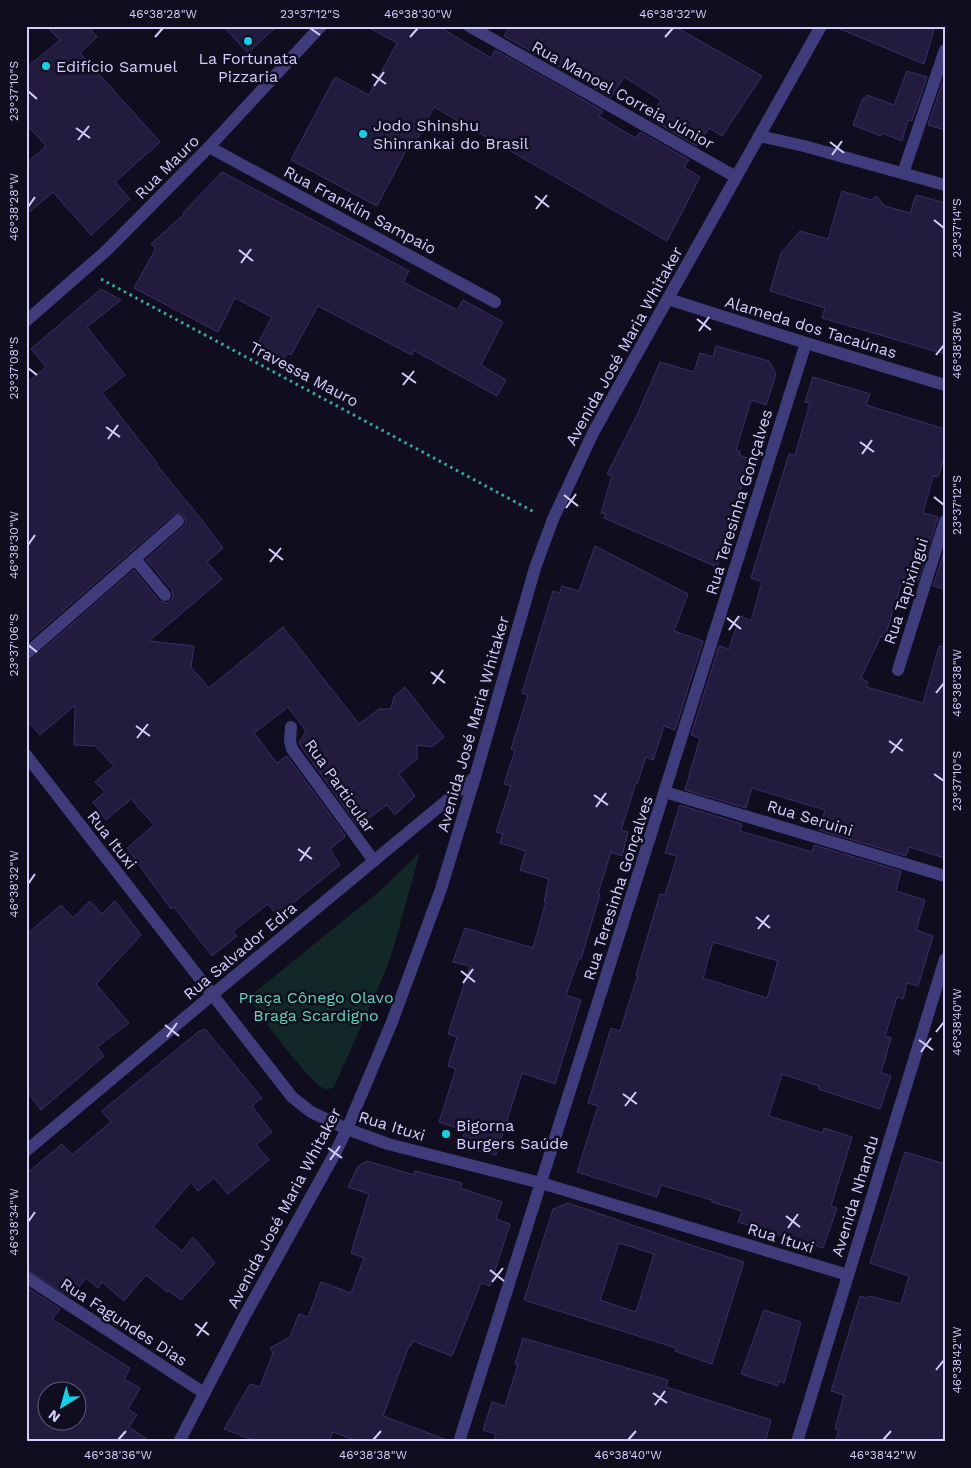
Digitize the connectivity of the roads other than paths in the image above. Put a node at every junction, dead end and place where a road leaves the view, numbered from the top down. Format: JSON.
{"nodes":[{"id":1,"x":321,"y":26,"type":"edge"},
{"id":2,"x":469,"y":26,"type":"edge"},
{"id":3,"x":821,"y":26,"type":"edge"},
{"id":4,"x":945,"y":50,"type":"edge"},
{"id":5,"x":759,"y":136,"type":"junction"},
{"id":6,"x":209,"y":148,"type":"junction"},
{"id":7,"x":903,"y":173,"type":"junction"},
{"id":8,"x":736,"y":177,"type":"junction"},
{"id":9,"x":945,"y":185,"type":"edge"},
{"id":10,"x":668,"y":299,"type":"junction"},
{"id":11,"x":494,"y":302,"type":"dead end"},
{"id":12,"x":26,"y":321,"type":"edge"},
{"id":13,"x":806,"y":343,"type":"junction"},
{"id":14,"x":945,"y":385,"type":"edge"},
{"id":15,"x":945,"y":521,"type":"edge"},
{"id":16,"x":178,"y":522,"type":"dead end"},
{"id":17,"x":135,"y":559,"type":"junction"},
{"id":18,"x":165,"y":595,"type":"dead end"},
{"id":19,"x":26,"y":654,"type":"edge"},
{"id":20,"x":898,"y":670,"type":"dead end"},
{"id":21,"x":292,"y":726,"type":"dead end"},
{"id":22,"x":26,"y":755,"type":"edge"},
{"id":23,"x":475,"y":777,"type":"junction"},
{"id":24,"x":665,"y":792,"type":"junction"},
{"id":25,"x":374,"y":861,"type":"junction"},
{"id":26,"x":945,"y":876,"type":"edge"},
{"id":27,"x":945,"y":959,"type":"edge"},
{"id":28,"x":212,"y":995,"type":"junction"},
{"id":29,"x":346,"y":1129,"type":"junction"},
{"id":30,"x":26,"y":1151,"type":"edge"},
{"id":31,"x":541,"y":1183,"type":"junction"},
{"id":32,"x":848,"y":1276,"type":"junction"},
{"id":33,"x":26,"y":1277,"type":"edge"},
{"id":34,"x":204,"y":1393,"type":"junction"},
{"id":35,"x":179,"y":1442,"type":"edge"},
{"id":36,"x":459,"y":1442,"type":"edge"},
{"id":37,"x":797,"y":1442,"type":"edge"}],
"edges":[{"from":1,"to":6,"type":"street","name":"Rua Mauro"},
{"from":2,"to":8,"type":"street","name":"Rua Manoel Correia Júnior"},
{"from":3,"to":5,"type":"street","name":"Avenida José Maria Whitaker"},
{"from":4,"to":7,"type":"street"},
{"from":5,"to":7,"type":"street"},
{"from":5,"to":8,"type":"street","name":"Avenida José Maria Whitaker"},
{"from":6,"to":11,"type":"street","name":"Rua Franklin Sampaio"},
{"from":6,"to":12,"type":"street","name":"Rua Mauro"},
{"from":7,"to":9,"type":"street"},
{"from":8,"to":10,"type":"street","name":"Avenida José Maria Whitaker"},
{"from":10,"to":13,"type":"street","name":"Alameda dos Tacaúnas"},
{"from":10,"to":23,"type":"street","name":"Avenida José Maria Whitaker"},
{"from":13,"to":14,"type":"street","name":"Alameda dos Tacaúnas"},
{"from":13,"to":24,"type":"street","name":"Rua Teresinha Gonçalves"},
{"from":15,"to":20,"type":"street","name":"Rua Tapixingui"},
{"from":16,"to":17,"type":"street"},
{"from":17,"to":18,"type":"street"},
{"from":17,"to":19,"type":"street"},
{"from":21,"to":25,"type":"street","name":"Rua Particular"},
{"from":22,"to":28,"type":"street","name":"Rua Ituxi"},
{"from":23,"to":25,"type":"street","name":"Rua Salvador Edra"},
{"from":23,"to":29,"type":"street","name":"Avenida José Maria Whitaker"},
{"from":24,"to":26,"type":"street","name":"Rua Seruini"},
{"from":24,"to":31,"type":"street","name":"Rua Teresinha Gonçalves"},
{"from":25,"to":28,"type":"street","name":"Rua Salvador Edra"},
{"from":27,"to":32,"type":"street","name":"Avenida Nhandu"},
{"from":28,"to":29,"type":"street","name":"Rua Ituxi"},
{"from":28,"to":30,"type":"street","name":"Rua Salvador Edra"},
{"from":29,"to":31,"type":"street","name":"Rua Ituxi"},
{"from":29,"to":34,"type":"street","name":"Avenida José Maria Whitaker"},
{"from":31,"to":32,"type":"street","name":"Rua Ituxi"},
{"from":31,"to":36,"type":"street","name":"Rua Teresinha Gonçalves"},
{"from":32,"to":37,"type":"street","name":"Avenida Nhandu"},
{"from":33,"to":34,"type":"street","name":"Rua Fagundes Dias"},
{"from":34,"to":35,"type":"street","name":"Avenida José Maria Whitaker"}]}
